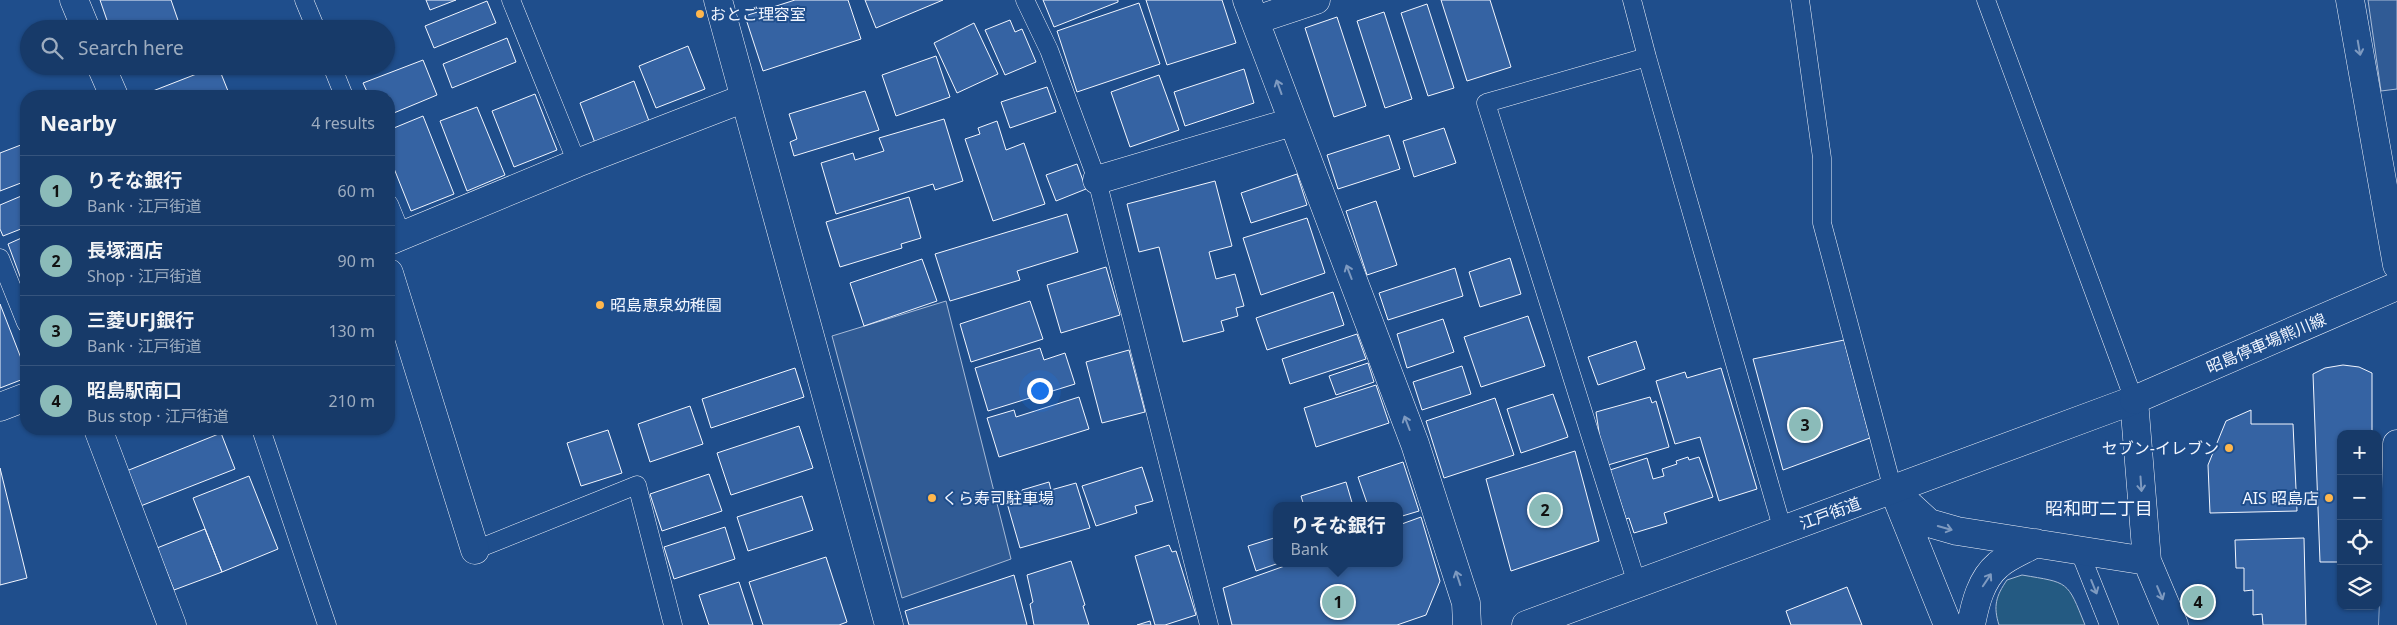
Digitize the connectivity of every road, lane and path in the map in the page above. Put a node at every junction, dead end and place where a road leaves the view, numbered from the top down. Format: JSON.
{"nodes":[{"id":1,"x":74,"y":0,"type":"edge"},
{"id":2,"x":304,"y":0,"type":"edge"},
{"id":3,"x":511,"y":0,"type":"edge"},
{"id":4,"x":718,"y":0,"type":"edge"},
{"id":5,"x":1024,"y":0,"type":"edge"},
{"id":6,"x":1316,"y":0,"type":"edge"},
{"id":7,"x":1632,"y":0,"type":"edge"},
{"id":8,"x":1800,"y":0,"type":"edge"},
{"id":9,"x":1986,"y":0,"type":"edge"},
{"id":10,"x":2350,"y":0,"type":"edge"},
{"id":11,"x":1251,"y":10,"type":"edge"},
{"id":12,"x":82,"y":20,"type":"edge"},
{"id":13,"x":312,"y":20,"type":"edge"},
{"id":14,"x":1647,"y":57,"type":"junction"},
{"id":15,"x":105,"y":75,"type":"edge"},
{"id":16,"x":336,"y":75,"type":"edge"},
{"id":17,"x":111,"y":90,"type":"edge"},
{"id":18,"x":342,"y":90,"type":"edge"},
{"id":19,"x":745,"y":98,"type":"junction"},
{"id":20,"x":1292,"y":122,"type":"junction"},
{"id":21,"x":577,"y":163,"type":"junction"},
{"id":22,"x":1097,"y":180,"type":"junction"},
{"id":23,"x":395,"y":239,"type":"edge"},
{"id":24,"x":0,"y":258,"type":"edge"},
{"id":25,"x":2397,"y":265,"type":"edge"},
{"id":26,"x":2397,"y":286,"type":"edge"},
{"id":27,"x":395,"y":292,"type":"edge"},
{"id":28,"x":20,"y":309,"type":"edge"},
{"id":29,"x":20,"y":400,"type":"edge"},
{"id":30,"x":2134,"y":400,"type":"junction"},
{"id":31,"x":0,"y":408,"type":"edge"},
{"id":32,"x":100,"y":435,"type":"edge"},
{"id":33,"x":263,"y":435,"type":"edge"},
{"id":34,"x":2397,"y":444,"type":"edge"},
{"id":35,"x":1893,"y":490,"type":"junction"},
{"id":36,"x":1783,"y":531,"type":"junction"},
{"id":37,"x":2036,"y":543,"type":"junction"},
{"id":38,"x":475,"y":550,"type":"joint"},
{"id":39,"x":2079,"y":550,"type":"junction"},
{"id":40,"x":2147,"y":561,"type":"junction"},
{"id":41,"x":1637,"y":584,"type":"junction"},
{"id":42,"x":172,"y":625,"type":"edge"},
{"id":43,"x":327,"y":625,"type":"edge"},
{"id":44,"x":673,"y":625,"type":"edge"},
{"id":45,"x":889,"y":625,"type":"edge"},
{"id":46,"x":1209,"y":625,"type":"edge"},
{"id":47,"x":1467,"y":625,"type":"edge"},
{"id":48,"x":1526,"y":625,"type":"edge"},
{"id":49,"x":1948,"y":625,"type":"edge"},
{"id":50,"x":1971,"y":625,"type":"edge"},
{"id":51,"x":2109,"y":625,"type":"edge"},
{"id":52,"x":2174,"y":625,"type":"edge"},
{"id":53,"x":2393,"y":625,"type":"edge"}],
"edges":[{"from":1,"to":12,"type":"street"},
{"from":2,"to":13,"type":"lane"},
{"from":3,"to":21,"type":"lane"},
{"from":4,"to":19,"type":"street"},
{"from":5,"to":22,"type":"lane"},
{"from":6,"to":11,"type":"street"},
{"from":7,"to":14,"type":"lane"},
{"from":8,"to":35,"type":"lane"},
{"from":9,"to":30,"type":"lane"},
{"from":10,"to":25,"type":"street","one_way":true},
{"from":20,"to":11,"type":"street","one_way":true},
{"from":14,"to":36,"type":"lane"},
{"from":14,"to":41,"type":"lane"},
{"from":15,"to":17,"type":"street"},
{"from":16,"to":18,"type":"lane"},
{"from":19,"to":21,"type":"street"},
{"from":19,"to":45,"type":"street"},
{"from":20,"to":22,"type":"street"},
{"from":47,"to":20,"type":"street","one_way":true},
{"from":21,"to":23,"type":"street"},
{"from":22,"to":46,"type":"lane"},
{"from":24,"to":28,"type":"lane"},
{"from":26,"to":30,"type":"street","name":"昭島停車場熊川線"},
{"from":27,"to":38,"type":"street"},
{"from":29,"to":31,"type":"street"},
{"from":30,"to":35,"type":"street","name":"江戸街道"},
{"from":30,"to":40,"type":"street","one_way":true},
{"from":32,"to":42,"type":"street"},
{"from":33,"to":43,"type":"lane"},
{"from":34,"to":53,"type":"street"},
{"from":35,"to":36,"type":"street","name":"江戸街道"},
{"from":35,"to":37,"type":"street","one_way":true},
{"from":35,"to":49,"type":"street"},
{"from":36,"to":41,"type":"street","name":"江戸街道"},
{"from":37,"to":39,"type":"street"},
{"from":50,"to":37,"type":"street","one_way":true},
{"from":38,"to":44,"type":"lane"},
{"from":39,"to":40,"type":"street"},
{"from":39,"to":51,"type":"lane","one_way":true},
{"from":40,"to":52,"type":"street","one_way":true},
{"from":41,"to":48,"type":"street","name":"江戸街道"}]}
